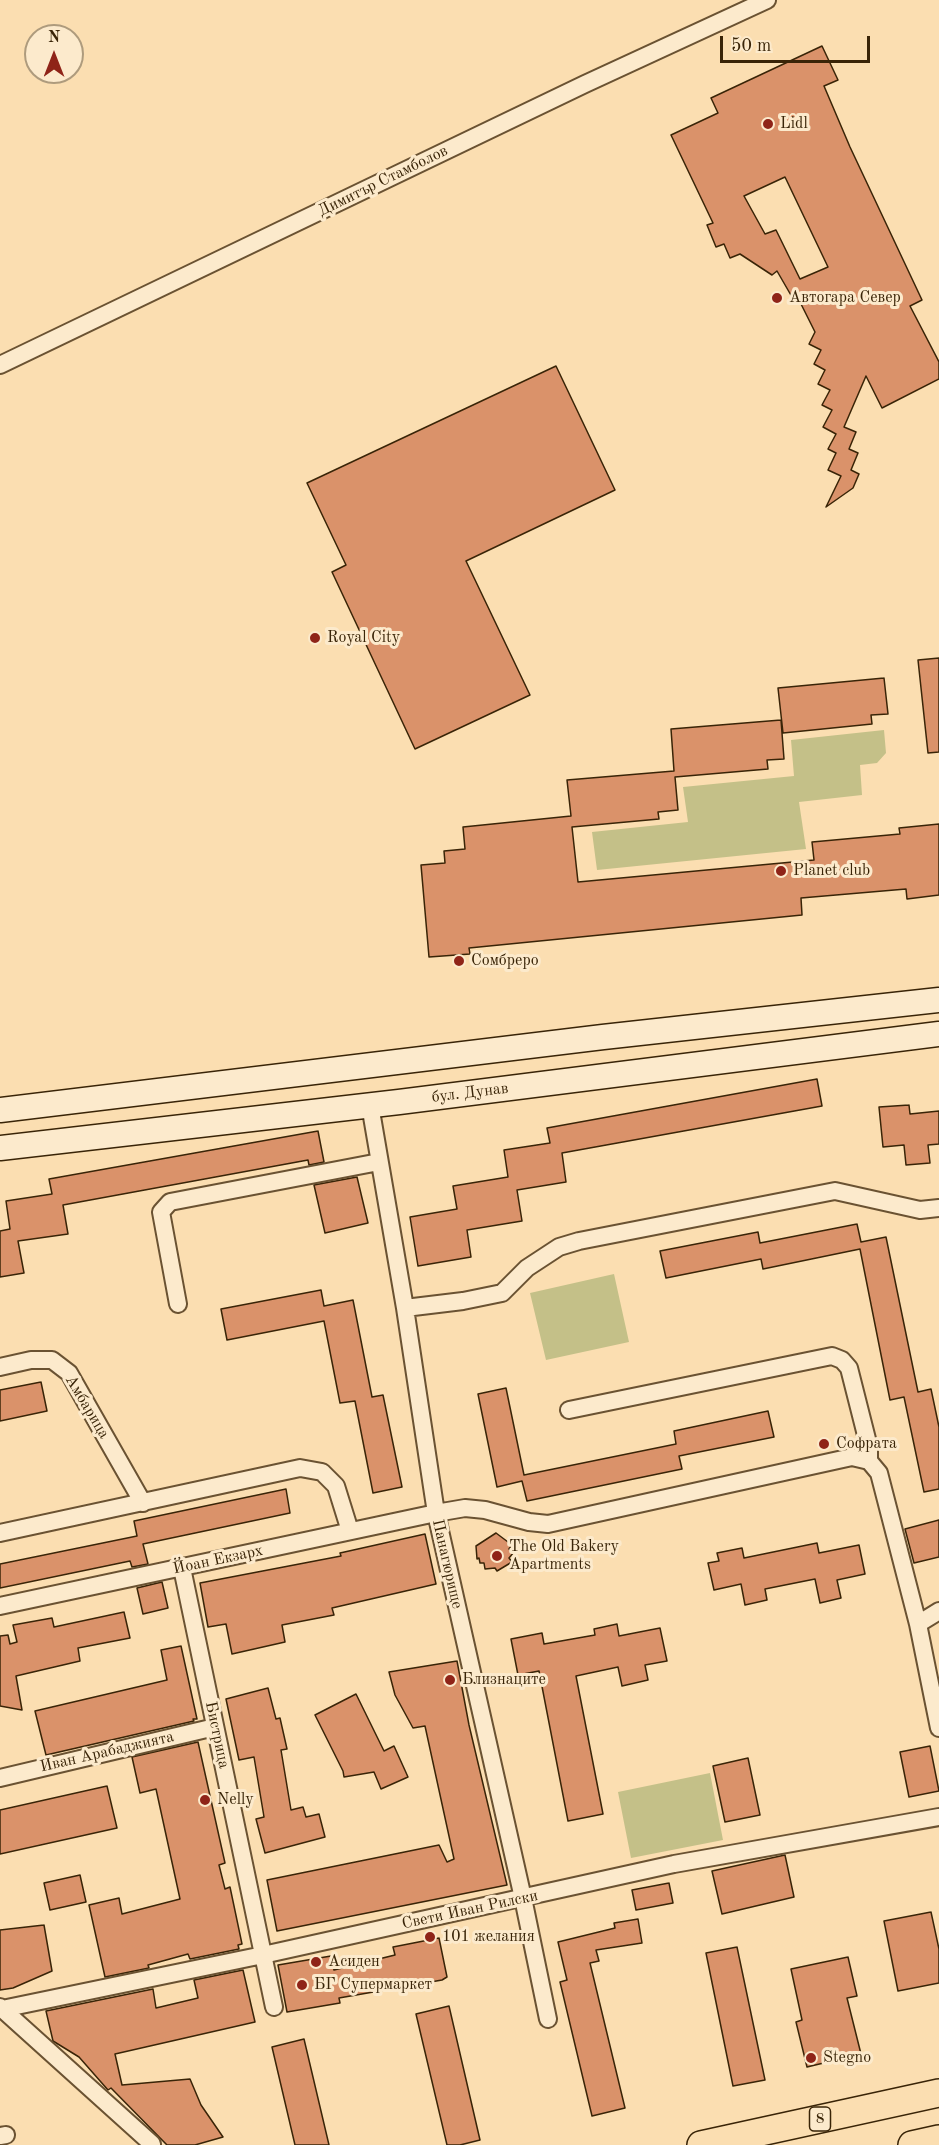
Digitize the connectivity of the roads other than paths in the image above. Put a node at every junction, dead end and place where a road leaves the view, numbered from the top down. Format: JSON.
{"nodes":[{"id":1,"x":767,"y":0,"type":"edge"},
{"id":2,"x":0,"y":365,"type":"edge"},
{"id":3,"x":939,"y":1000,"type":"edge"},
{"id":4,"x":939,"y":1034,"type":"edge"},
{"id":5,"x":370,"y":1105,"type":"junction"},
{"id":6,"x":0,"y":1110,"type":"edge"},
{"id":7,"x":0,"y":1148,"type":"edge"},
{"id":8,"x":379,"y":1162,"type":"junction"},
{"id":9,"x":939,"y":1208,"type":"edge"},
{"id":10,"x":178,"y":1304,"type":"dead end"},
{"id":11,"x":405,"y":1308,"type":"junction"},
{"id":12,"x":0,"y":1367,"type":"edge"},
{"id":13,"x":569,"y":1410,"type":"dead end"},
{"id":14,"x":869,"y":1461,"type":"junction"},
{"id":15,"x":143,"y":1503,"type":"junction"},
{"id":16,"x":436,"y":1513,"type":"junction"},
{"id":17,"x":350,"y":1531,"type":"junction"},
{"id":18,"x":0,"y":1533,"type":"edge"},
{"id":19,"x":182,"y":1568,"type":"junction"},
{"id":20,"x":0,"y":1606,"type":"edge"},
{"id":21,"x":939,"y":1611,"type":"edge"},
{"id":22,"x":918,"y":1624,"type":"junction"},
{"id":23,"x":215,"y":1726,"type":"junction"},
{"id":24,"x":939,"y":1728,"type":"edge"},
{"id":25,"x":0,"y":1778,"type":"edge"},
{"id":26,"x":939,"y":1817,"type":"edge"},
{"id":27,"x":523,"y":1898,"type":"junction"},
{"id":28,"x":262,"y":1955,"type":"junction"},
{"id":29,"x":274,"y":2007,"type":"dead end"},
{"id":30,"x":1,"y":2008,"type":"edge"},
{"id":31,"x":548,"y":2019,"type":"dead end"},
{"id":32,"x":939,"y":2093,"type":"edge"},
{"id":33,"x":939,"y":2139,"type":"edge"},
{"id":34,"x":152,"y":2144,"type":"edge"},
{"id":35,"x":701,"y":2145,"type":"edge"},
{"id":36,"x":912,"y":2145,"type":"edge"}],
"edges":[{"from":1,"to":2,"type":"street","name":"Димитър Стамболов"},
{"from":3,"to":6,"type":"main road"},
{"from":4,"to":5,"type":"main road","name":"бул. Дунав"},
{"from":5,"to":7,"type":"main road","name":"бул. Дунав"},
{"from":5,"to":8,"type":"street","name":"Панагюрище"},
{"from":8,"to":10,"type":"street"},
{"from":8,"to":11,"type":"street","name":"Панагюрище"},
{"from":9,"to":11,"type":"street"},
{"from":11,"to":16,"type":"street","name":"Панагюрище"},
{"from":12,"to":15,"type":"street","name":"Амбарица"},
{"from":13,"to":14,"type":"street"},
{"from":14,"to":16,"type":"street","name":"Йоан Екзарх"},
{"from":14,"to":22,"type":"street"},
{"from":15,"to":17,"type":"street"},
{"from":15,"to":18,"type":"street"},
{"from":16,"to":17,"type":"street","name":"Йоан Екзарх"},
{"from":16,"to":27,"type":"street","name":"Панагюрище"},
{"from":17,"to":19,"type":"street","name":"Йоан Екзарх"},
{"from":19,"to":20,"type":"street","name":"Йоан Екзарх"},
{"from":19,"to":23,"type":"street","name":"Бистрица"},
{"from":21,"to":22,"type":"street"},
{"from":22,"to":24,"type":"street"},
{"from":23,"to":25,"type":"street","name":"Иван Арабаджията"},
{"from":23,"to":28,"type":"street","name":"Бистрица"},
{"from":26,"to":27,"type":"street","name":"Свети Иван Рилски"},
{"from":27,"to":28,"type":"street","name":"Свети Иван Рилски"},
{"from":27,"to":31,"type":"street","name":"Панагюрище"},
{"from":28,"to":29,"type":"street","name":"Бистрица"},
{"from":28,"to":30,"type":"street","name":"Свети Иван Рилски"},
{"from":30,"to":34,"type":"street"},
{"from":32,"to":35,"type":"main road","number":"8"},
{"from":33,"to":36,"type":"main road"}]}
